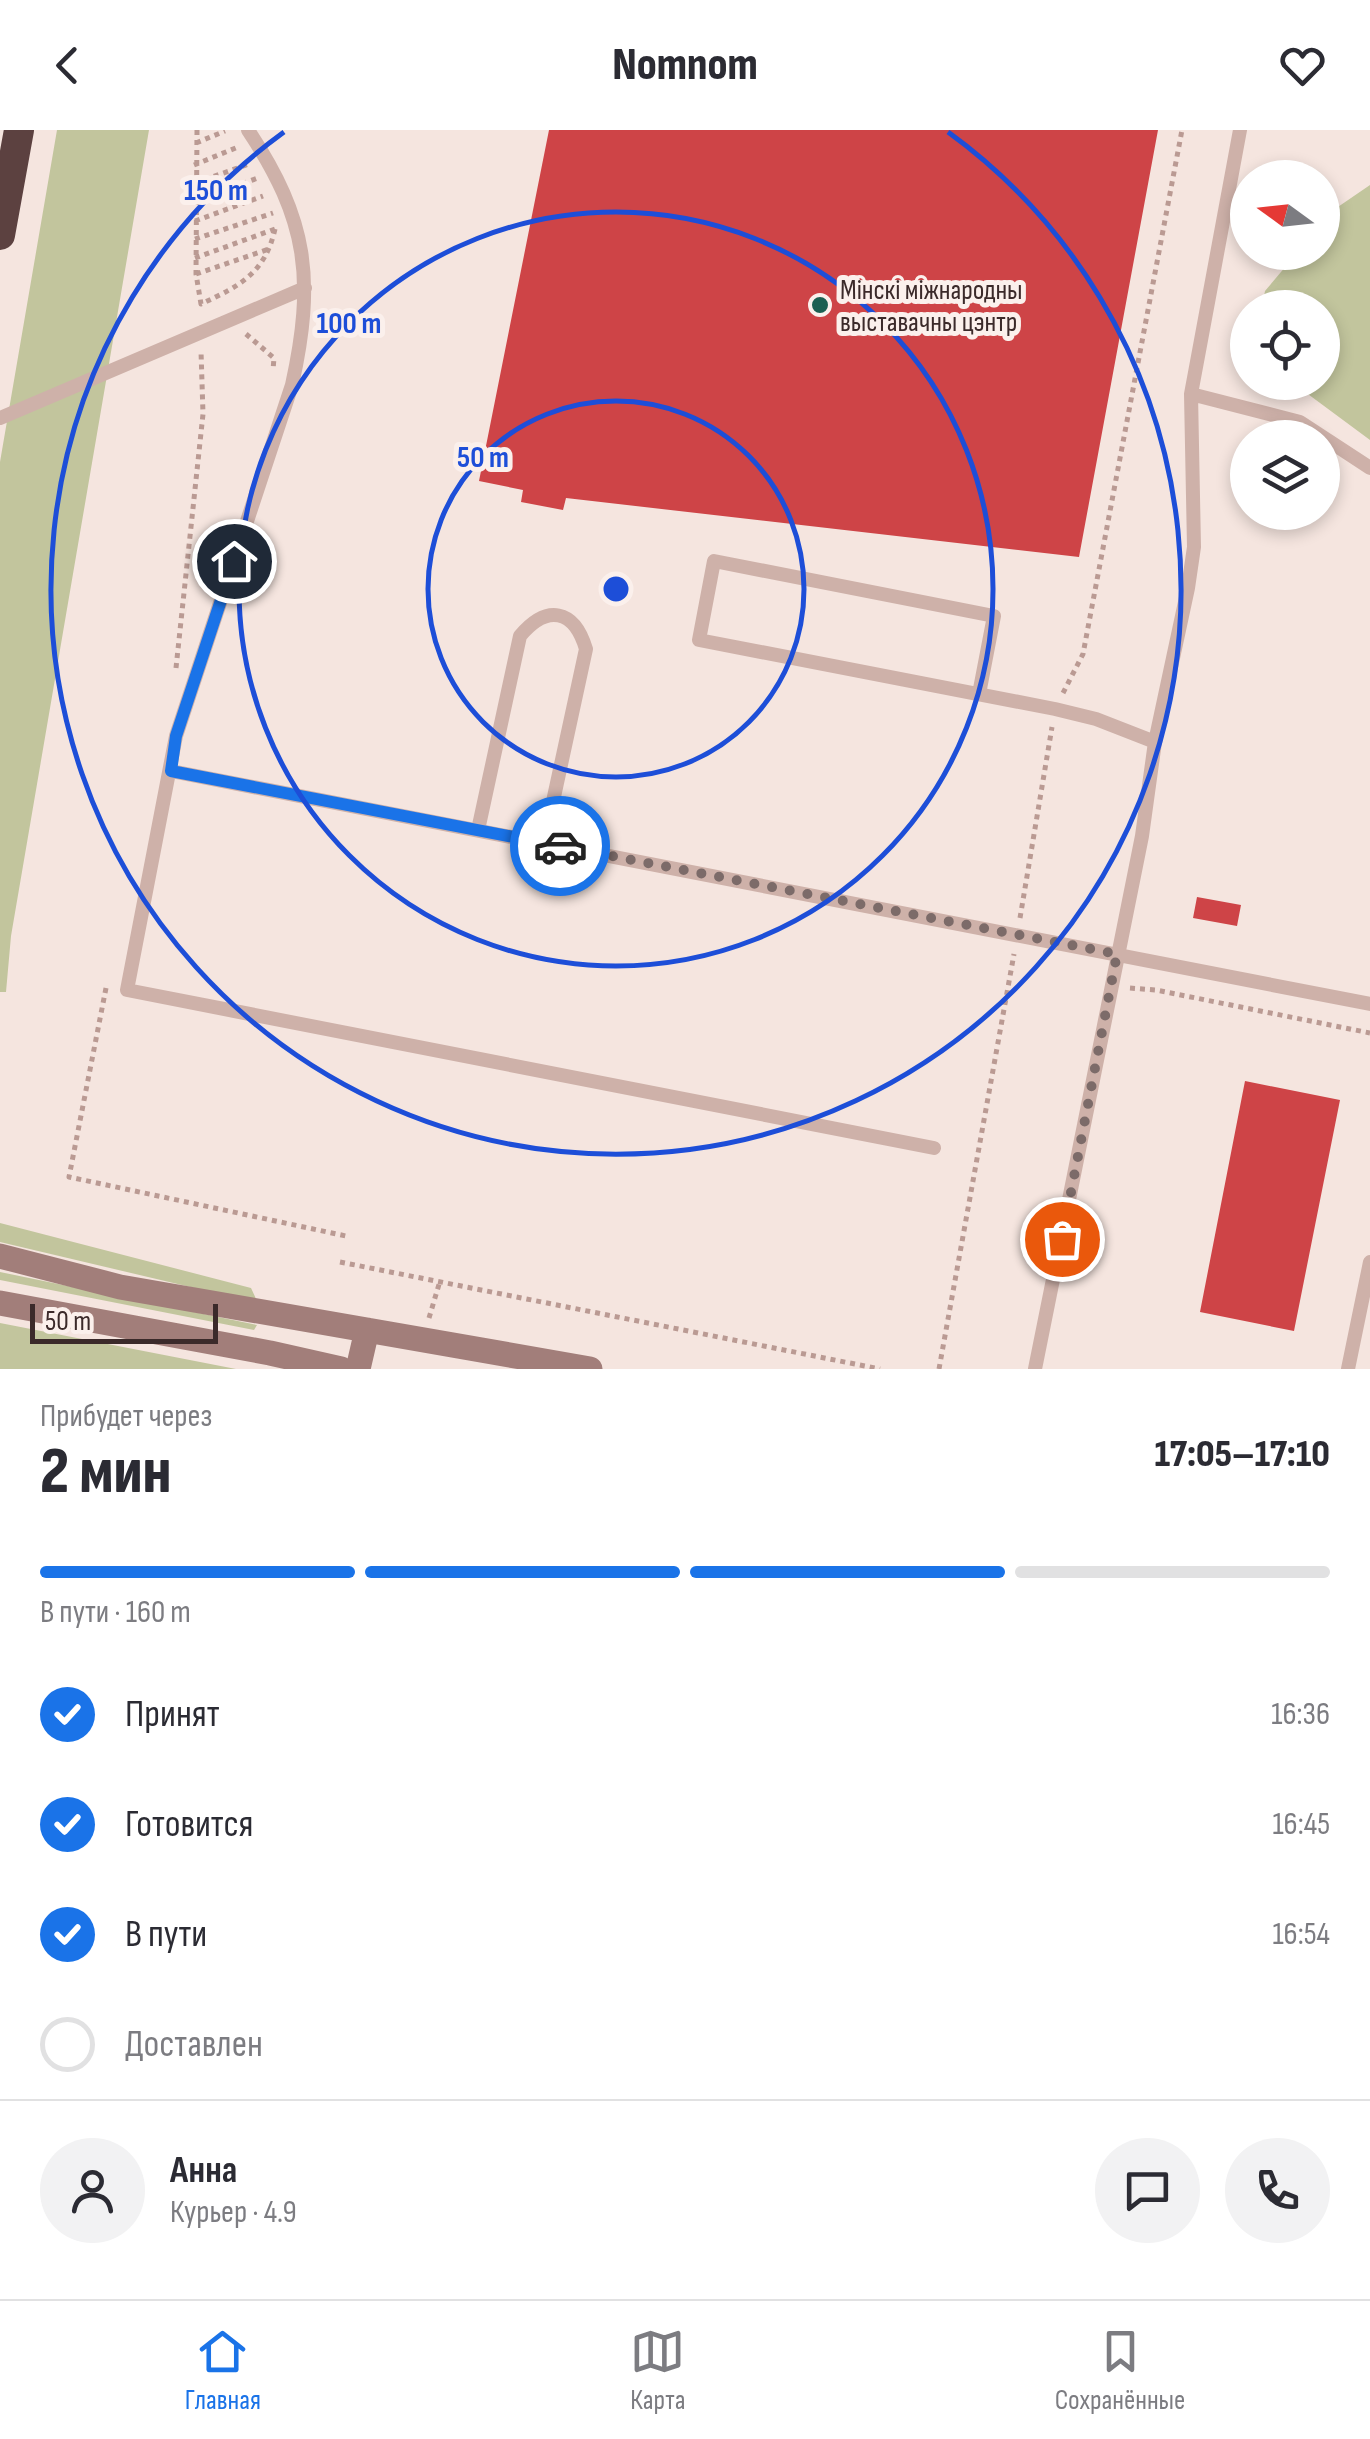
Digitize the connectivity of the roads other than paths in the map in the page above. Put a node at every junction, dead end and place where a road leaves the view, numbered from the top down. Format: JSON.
{"nodes":[{"id":1,"x":19,"y":130,"type":"edge"},
{"id":2,"x":248,"y":130,"type":"edge"},
{"id":3,"x":1240,"y":130,"type":"edge"},
{"id":4,"x":0,"y":235,"type":"edge"},
{"id":5,"x":306,"y":288,"type":"junction"},
{"id":6,"x":1190,"y":394,"type":"junction"},
{"id":7,"x":0,"y":418,"type":"edge"},
{"id":8,"x":1370,"y":468,"type":"edge"},
{"id":9,"x":980,"y":694,"type":"junction"},
{"id":10,"x":1155,"y":742,"type":"junction"},
{"id":11,"x":171,"y":771,"type":"junction"},
{"id":12,"x":478,"y":830,"type":"junction"},
{"id":13,"x":544,"y":843,"type":"junction"},
{"id":14,"x":1117,"y":954,"type":"junction"},
{"id":15,"x":1370,"y":1004,"type":"edge"},
{"id":16,"x":934,"y":1148,"type":"dead end"},
{"id":17,"x":0,"y":1256,"type":"edge"},
{"id":18,"x":1370,"y":1262,"type":"edge"},
{"id":19,"x":0,"y":1303,"type":"edge"},
{"id":20,"x":330,"y":1323,"type":"junction"},
{"id":21,"x":367,"y":1330,"type":"junction"},
{"id":22,"x":327,"y":1367,"type":"edge"},
{"id":23,"x":358,"y":1369,"type":"edge"},
{"id":24,"x":590,"y":1369,"type":"edge"},
{"id":25,"x":1035,"y":1369,"type":"edge"},
{"id":26,"x":1348,"y":1369,"type":"edge"}],
"edges":[{"from":1,"to":4,"type":"highway"},
{"from":2,"to":5,"type":"lane"},
{"from":3,"to":6,"type":"lane"},
{"from":5,"to":7,"type":"lane"},
{"from":5,"to":11,"type":"lane"},
{"from":6,"to":8,"type":"lane"},
{"from":6,"to":10,"type":"lane"},
{"from":9,"to":9,"type":"lane"},
{"from":9,"to":10,"type":"lane"},
{"from":10,"to":14,"type":"lane"},
{"from":11,"to":12,"type":"lane"},
{"from":11,"to":16,"type":"lane"},
{"from":12,"to":13,"type":"lane"},
{"from":12,"to":13,"type":"lane"},
{"from":13,"to":14,"type":"lane"},
{"from":14,"to":15,"type":"lane"},
{"from":14,"to":25,"type":"lane"},
{"from":17,"to":20,"type":"street"},
{"from":18,"to":26,"type":"lane"},
{"from":19,"to":22,"type":"street"},
{"from":20,"to":21,"type":"street"},
{"from":20,"to":22,"type":"street"},
{"from":21,"to":23,"type":"street"},
{"from":21,"to":24,"type":"street"}]}
